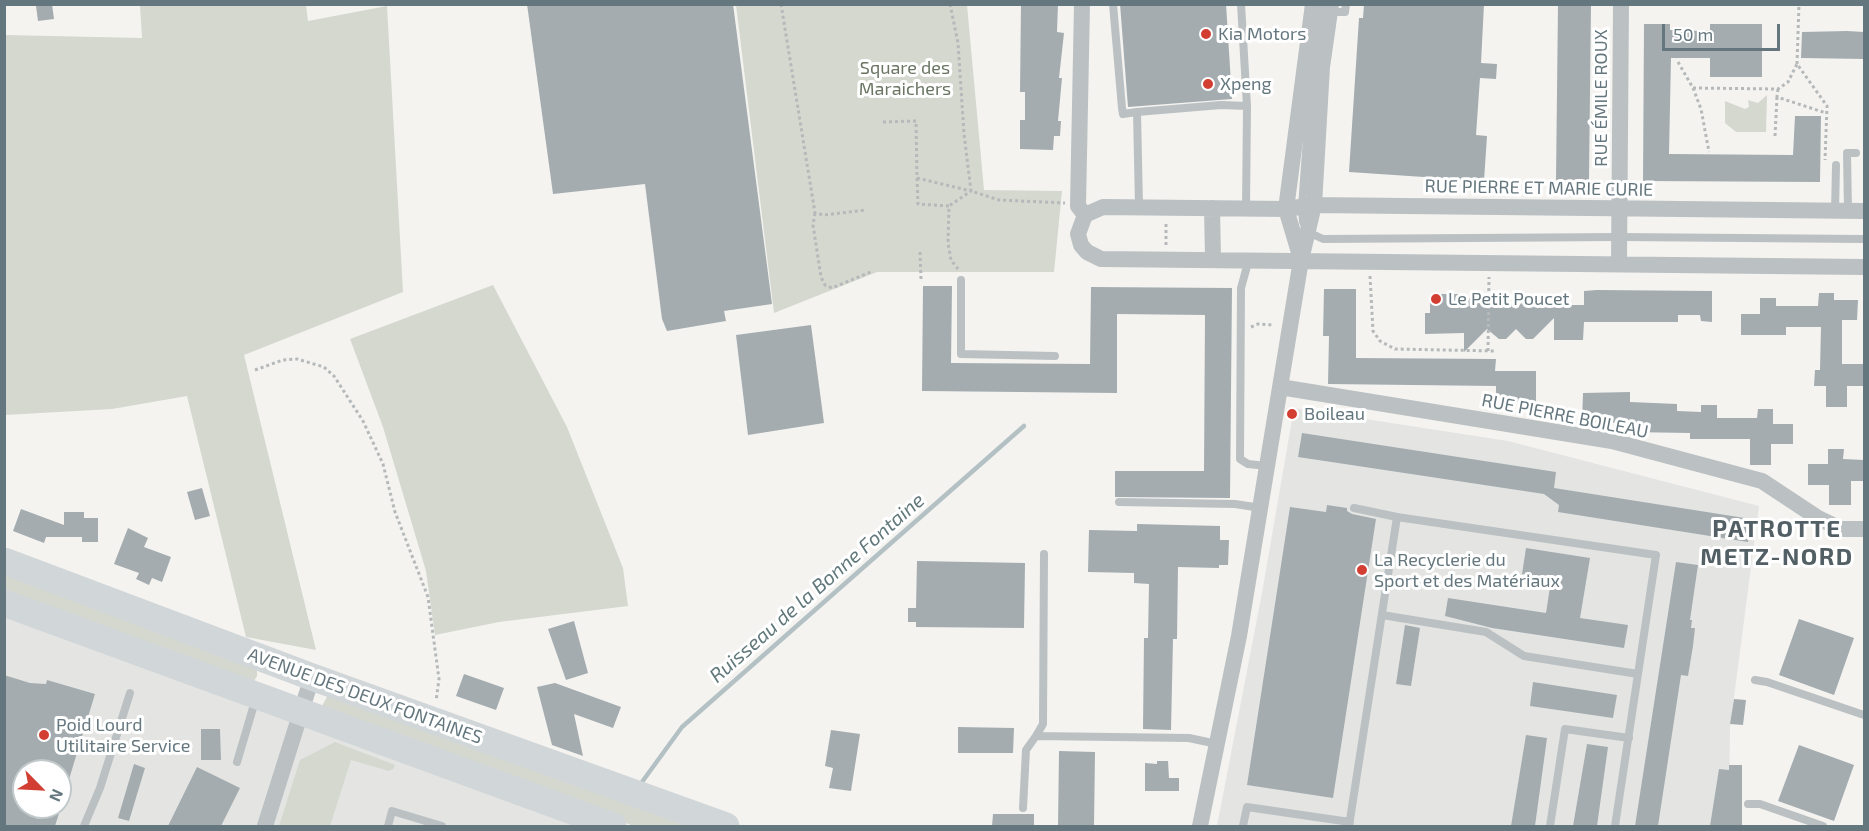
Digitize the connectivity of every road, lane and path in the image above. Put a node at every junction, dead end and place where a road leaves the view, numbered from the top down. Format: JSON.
{"nodes":[{"id":1,"x":781,"y":4,"type":"edge"},
{"id":2,"x":950,"y":4,"type":"edge"},
{"id":3,"x":1082,"y":4,"type":"edge"},
{"id":4,"x":1113,"y":4,"type":"edge"},
{"id":5,"x":1241,"y":4,"type":"edge"},
{"id":6,"x":1313,"y":4,"type":"edge"},
{"id":7,"x":1346,"y":4,"type":"edge"},
{"id":8,"x":1621,"y":4,"type":"edge"},
{"id":9,"x":1799,"y":4,"type":"edge"},
{"id":10,"x":1328,"y":7,"type":"edge"},
{"id":11,"x":1678,"y":62,"type":"dead end"},
{"id":12,"x":1797,"y":64,"type":"junction"},
{"id":13,"x":1693,"y":88,"type":"junction"},
{"id":14,"x":1778,"y":89,"type":"junction"},
{"id":15,"x":1777,"y":97,"type":"junction"},
{"id":16,"x":1247,"y":106,"type":"junction"},
{"id":17,"x":1137,"y":112,"type":"junction"},
{"id":18,"x":1826,"y":113,"type":"junction"},
{"id":19,"x":883,"y":122,"type":"dead end"},
{"id":20,"x":1775,"y":136,"type":"dead end"},
{"id":21,"x":1709,"y":152,"type":"dead end"},
{"id":22,"x":1856,"y":153,"type":"dead end"},
{"id":23,"x":1836,"y":165,"type":"dead end"},
{"id":24,"x":1825,"y":170,"type":"dead end"},
{"id":25,"x":917,"y":178,"type":"junction"},
{"id":26,"x":971,"y":191,"type":"junction"},
{"id":27,"x":1079,"y":196,"type":"junction"},
{"id":28,"x":950,"y":206,"type":"junction"},
{"id":29,"x":1139,"y":207,"type":"junction"},
{"id":30,"x":1300,"y":207,"type":"junction"},
{"id":31,"x":1167,"y":208,"type":"junction"},
{"id":32,"x":1212,"y":208,"type":"junction"},
{"id":33,"x":1246,"y":208,"type":"junction"},
{"id":34,"x":1619,"y":208,"type":"junction"},
{"id":35,"x":866,"y":210,"type":"dead end"},
{"id":36,"x":1849,"y":211,"type":"edge"},
{"id":37,"x":815,"y":213,"type":"junction"},
{"id":38,"x":1085,"y":215,"type":"junction"},
{"id":39,"x":1308,"y":232,"type":"junction"},
{"id":40,"x":1619,"y":237,"type":"junction"},
{"id":41,"x":1864,"y":239,"type":"edge"},
{"id":42,"x":920,"y":252,"type":"dead end"},
{"id":43,"x":1166,"y":258,"type":"junction"},
{"id":44,"x":1213,"y":259,"type":"junction"},
{"id":45,"x":1249,"y":259,"type":"junction"},
{"id":46,"x":951,"y":260,"type":"dead end"},
{"id":47,"x":1301,"y":260,"type":"junction"},
{"id":48,"x":1619,"y":263,"type":"junction"},
{"id":49,"x":1864,"y":267,"type":"edge"},
{"id":50,"x":873,"y":271,"type":"dead end"},
{"id":51,"x":1370,"y":274,"type":"dead end"},
{"id":52,"x":1489,"y":275,"type":"dead end"},
{"id":53,"x":921,"y":279,"type":"dead end"},
{"id":54,"x":961,"y":280,"type":"dead end"},
{"id":55,"x":1290,"y":326,"type":"junction"},
{"id":56,"x":1241,"y":332,"type":"junction"},
{"id":57,"x":1488,"y":351,"type":"junction"},
{"id":58,"x":1495,"y":351,"type":"dead end"},
{"id":59,"x":1055,"y":356,"type":"dead end"},
{"id":60,"x":255,"y":370,"type":"dead end"},
{"id":61,"x":1280,"y":387,"type":"junction"},
{"id":62,"x":1267,"y":466,"type":"junction"},
{"id":63,"x":1119,"y":502,"type":"dead end"},
{"id":64,"x":1260,"y":508,"type":"junction"},
{"id":65,"x":1354,"y":508,"type":"dead end"},
{"id":66,"x":1397,"y":517,"type":"junction"},
{"id":67,"x":1864,"y":529,"type":"edge"},
{"id":68,"x":1044,"y":554,"type":"dead end"},
{"id":69,"x":4,"y":561,"type":"edge"},
{"id":70,"x":4,"y":603,"type":"edge"},
{"id":71,"x":1382,"y":615,"type":"junction"},
{"id":72,"x":1638,"y":674,"type":"junction"},
{"id":73,"x":312,"y":677,"type":"junction"},
{"id":74,"x":1755,"y":680,"type":"dead end"},
{"id":75,"x":130,"y":693,"type":"dead end"},
{"id":76,"x":256,"y":697,"type":"junction"},
{"id":77,"x":300,"y":713,"type":"junction"},
{"id":78,"x":1864,"y":715,"type":"edge"},
{"id":79,"x":433,"y":721,"type":"junction"},
{"id":80,"x":1036,"y":736,"type":"junction"},
{"id":81,"x":1629,"y":738,"type":"junction"},
{"id":82,"x":1217,"y":744,"type":"junction"},
{"id":83,"x":237,"y":762,"type":"dead end"},
{"id":84,"x":1748,"y":804,"type":"dead end"},
{"id":85,"x":1023,"y":808,"type":"dead end"},
{"id":86,"x":1349,"y":824,"type":"edge"},
{"id":87,"x":84,"y":826,"type":"edge"},
{"id":88,"x":265,"y":826,"type":"edge"},
{"id":89,"x":388,"y":826,"type":"edge"},
{"id":90,"x":442,"y":826,"type":"edge"},
{"id":91,"x":613,"y":826,"type":"edge"},
{"id":92,"x":726,"y":826,"type":"edge"},
{"id":93,"x":1200,"y":826,"type":"edge"},
{"id":94,"x":1243,"y":826,"type":"edge"},
{"id":95,"x":1550,"y":826,"type":"edge"},
{"id":96,"x":1615,"y":826,"type":"edge"},
{"id":97,"x":1823,"y":826,"type":"edge"}],
"edges":[{"from":1,"to":37,"type":"path"},
{"from":2,"to":26,"type":"path"},
{"from":3,"to":27,"type":"street"},
{"from":4,"to":17,"type":"lane"},
{"from":5,"to":16,"type":"lane"},
{"from":6,"to":30,"type":"street"},
{"from":7,"to":10,"type":"lane"},
{"from":8,"to":34,"type":"street","name":"RUE ÉMILE ROUX"},
{"from":9,"to":12,"type":"path"},
{"from":10,"to":30,"type":"street"},
{"from":11,"to":13,"type":"path"},
{"from":12,"to":14,"type":"path"},
{"from":12,"to":18,"type":"path"},
{"from":13,"to":14,"type":"path"},
{"from":13,"to":21,"type":"path"},
{"from":14,"to":15,"type":"path"},
{"from":15,"to":18,"type":"path"},
{"from":15,"to":20,"type":"path"},
{"from":16,"to":17,"type":"lane"},
{"from":16,"to":33,"type":"lane"},
{"from":17,"to":29,"type":"lane"},
{"from":18,"to":24,"type":"path"},
{"from":19,"to":25,"type":"path"},
{"from":22,"to":36,"type":"lane"},
{"from":23,"to":36,"type":"lane"},
{"from":25,"to":26,"type":"path"},
{"from":25,"to":28,"type":"path"},
{"from":26,"to":27,"type":"path"},
{"from":26,"to":28,"type":"path"},
{"from":27,"to":38,"type":"street"},
{"from":28,"to":46,"type":"path"},
{"from":29,"to":31,"type":"street","name":"RUE PIERRE ET MARIE CURIE"},
{"from":29,"to":38,"type":"street","name":"RUE PIERRE ET MARIE CURIE"},
{"from":30,"to":33,"type":"street","name":"RUE PIERRE ET MARIE CURIE"},
{"from":30,"to":34,"type":"street","name":"RUE PIERRE ET MARIE CURIE"},
{"from":30,"to":39,"type":"street"},
{"from":30,"to":47,"type":"street"},
{"from":31,"to":32,"type":"street","name":"RUE PIERRE ET MARIE CURIE"},
{"from":31,"to":43,"type":"path"},
{"from":32,"to":33,"type":"street","name":"RUE PIERRE ET MARIE CURIE"},
{"from":32,"to":44,"type":"street"},
{"from":34,"to":36,"type":"street","name":"RUE PIERRE ET MARIE CURIE"},
{"from":34,"to":40,"type":"street","name":"RUE ÉMILE ROUX"},
{"from":35,"to":37,"type":"path"},
{"from":37,"to":50,"type":"path"},
{"from":38,"to":43,"type":"street"},
{"from":39,"to":40,"type":"lane"},
{"from":39,"to":47,"type":"street"},
{"from":40,"to":41,"type":"lane"},
{"from":40,"to":48,"type":"street","name":"RUE ÉMILE ROUX"},
{"from":42,"to":53,"type":"path"},
{"from":43,"to":44,"type":"street"},
{"from":44,"to":45,"type":"street"},
{"from":45,"to":47,"type":"street"},
{"from":45,"to":56,"type":"lane"},
{"from":47,"to":48,"type":"street"},
{"from":47,"to":55,"type":"street"},
{"from":48,"to":49,"type":"street"},
{"from":51,"to":57,"type":"path"},
{"from":52,"to":57,"type":"path"},
{"from":54,"to":59,"type":"lane"},
{"from":55,"to":56,"type":"path"},
{"from":55,"to":61,"type":"street"},
{"from":56,"to":62,"type":"lane"},
{"from":57,"to":58,"type":"path"},
{"from":60,"to":79,"type":"path"},
{"from":61,"to":62,"type":"street"},
{"from":61,"to":67,"type":"street","name":"RUE PIERRE BOILEAU"},
{"from":62,"to":64,"type":"street"},
{"from":63,"to":64,"type":"lane"},
{"from":64,"to":82,"type":"street"},
{"from":65,"to":66,"type":"lane"},
{"from":66,"to":71,"type":"lane"},
{"from":66,"to":72,"type":"lane"},
{"from":68,"to":80,"type":"lane"},
{"from":69,"to":73,"type":"main road","name":"AVENUE DES DEUX FONTAINES"},
{"from":70,"to":76,"type":"main road"},
{"from":71,"to":72,"type":"lane"},
{"from":71,"to":86,"type":"lane"},
{"from":72,"to":81,"type":"lane"},
{"from":73,"to":77,"type":"street"},
{"from":73,"to":79,"type":"main road","name":"AVENUE DES DEUX FONTAINES"},
{"from":74,"to":78,"type":"lane"},
{"from":75,"to":87,"type":"lane"},
{"from":76,"to":77,"type":"main road"},
{"from":76,"to":83,"type":"lane"},
{"from":77,"to":88,"type":"street"},
{"from":77,"to":91,"type":"main road"},
{"from":79,"to":92,"type":"main road","name":"AVENUE DES DEUX FONTAINES"},
{"from":80,"to":82,"type":"lane"},
{"from":80,"to":85,"type":"lane"},
{"from":81,"to":95,"type":"lane"},
{"from":81,"to":96,"type":"lane"},
{"from":82,"to":93,"type":"street"},
{"from":84,"to":97,"type":"lane"},
{"from":86,"to":94,"type":"lane"},
{"from":89,"to":90,"type":"lane"}]}
